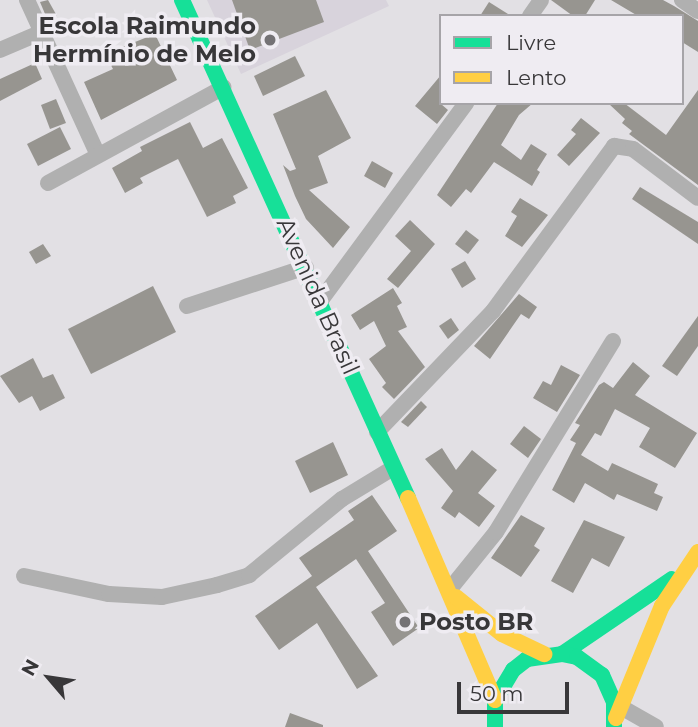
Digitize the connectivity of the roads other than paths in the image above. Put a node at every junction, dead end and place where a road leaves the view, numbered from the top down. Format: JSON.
{"nodes":[{"id":1,"x":27,"y":0,"type":"edge"},
{"id":2,"x":182,"y":0,"type":"edge"},
{"id":3,"x":682,"y":0,"type":"edge"},
{"id":4,"x":698,"y":10,"type":"edge"},
{"id":5,"x":42,"y":32,"type":"junction"},
{"id":6,"x":0,"y":50,"type":"edge"},
{"id":7,"x":224,"y":87,"type":"junction"},
{"id":8,"x":465,"y":105,"type":"edge"},
{"id":9,"x":98,"y":155,"type":"junction"},
{"id":10,"x":48,"y":183,"type":"dead end"},
{"id":11,"x":698,"y":198,"type":"edge"},
{"id":12,"x":306,"y":267,"type":"junction"},
{"id":13,"x":321,"y":300,"type":"junction"},
{"id":14,"x":187,"y":306,"type":"dead end"},
{"id":15,"x":613,"y":341,"type":"dead end"},
{"id":16,"x":377,"y":432,"type":"junction"},
{"id":17,"x":393,"y":468,"type":"junction"},
{"id":18,"x":698,"y":552,"type":"edge"},
{"id":19,"x":684,"y":570,"type":"junction"},
{"id":20,"x":24,"y":576,"type":"dead end"},
{"id":21,"x":451,"y":591,"type":"junction"},
{"id":22,"x":544,"y":654,"type":"junction"},
{"id":23,"x":562,"y":654,"type":"junction"},
{"id":24,"x":493,"y":718,"type":"edge"},
{"id":25,"x":616,"y":721,"type":"edge"},
{"id":26,"x":656,"y":727,"type":"edge"}],
"edges":[{"from":1,"to":5,"type":"street"},
{"from":2,"to":7,"type":"street","name":"Avenida Brasil"},
{"from":3,"to":4,"type":"street"},
{"from":5,"to":6,"type":"street"},
{"from":5,"to":9,"type":"street"},
{"from":7,"to":9,"type":"street"},
{"from":7,"to":12,"type":"street","name":"Avenida Brasil"},
{"from":8,"to":13,"type":"street"},
{"from":9,"to":10,"type":"street"},
{"from":11,"to":16,"type":"street"},
{"from":12,"to":13,"type":"street","name":"Avenida Brasil"},
{"from":12,"to":14,"type":"street"},
{"from":13,"to":16,"type":"street","name":"Avenida Brasil"},
{"from":15,"to":21,"type":"street"},
{"from":16,"to":17,"type":"street","name":"Avenida Brasil"},
{"from":17,"to":20,"type":"street"},
{"from":17,"to":21,"type":"street","name":"Avenida Brasil"},
{"from":18,"to":19,"type":"street"},
{"from":19,"to":23,"type":"street"},
{"from":19,"to":25,"type":"street"},
{"from":21,"to":22,"type":"street","name":"Avenida Brasil"},
{"from":21,"to":24,"type":"street","name":"Avenida Brasil"},
{"from":22,"to":23,"type":"street"},
{"from":22,"to":24,"type":"street"},
{"from":23,"to":25,"type":"street"},
{"from":25,"to":26,"type":"street"}]}
